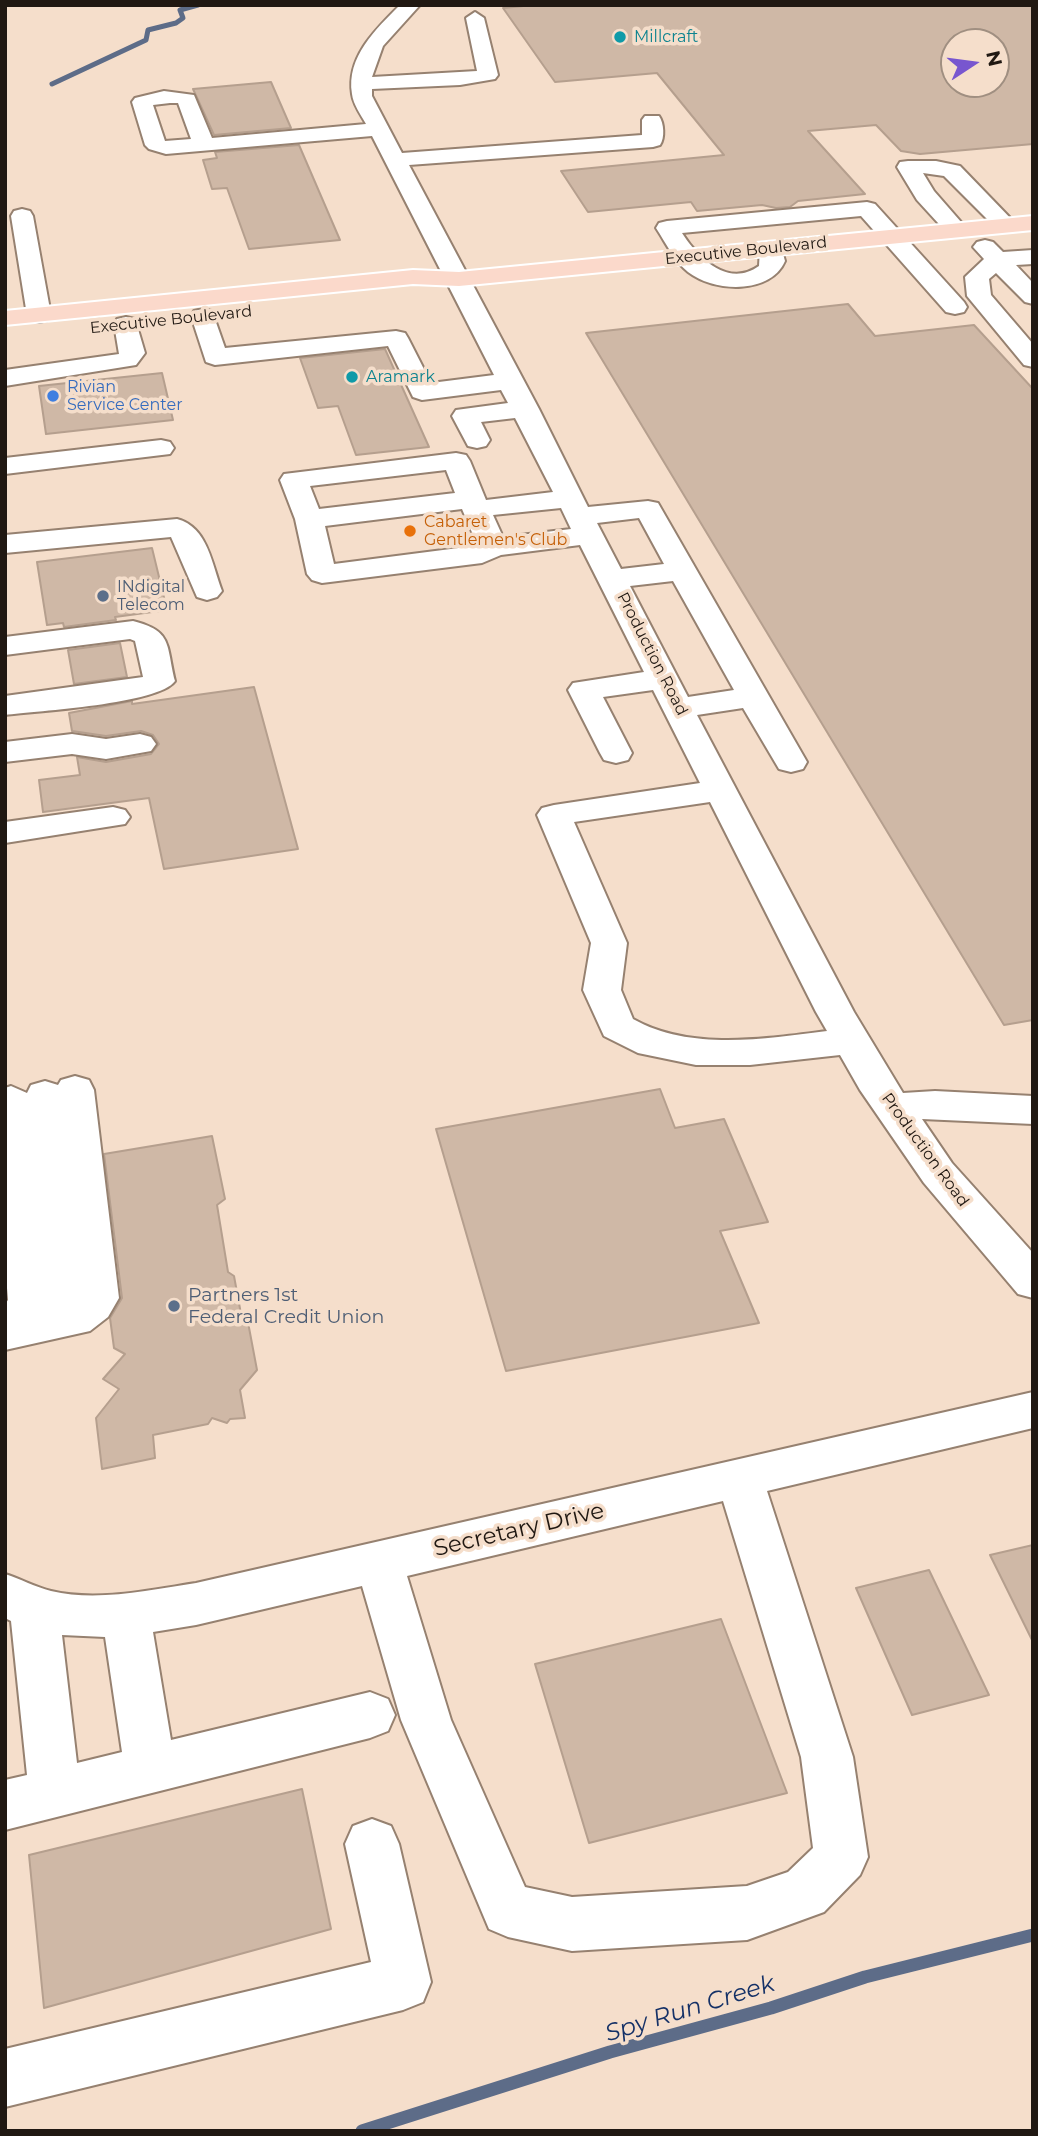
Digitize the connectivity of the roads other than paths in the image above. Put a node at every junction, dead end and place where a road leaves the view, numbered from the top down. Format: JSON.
{"nodes":[{"id":1,"x":411,"y":5,"type":"edge"},
{"id":2,"x":475,"y":18,"type":"dead end"},
{"id":3,"x":361,"y":83,"type":"junction"},
{"id":4,"x":652,"y":120,"type":"dead end"},
{"id":5,"x":380,"y":129,"type":"junction"},
{"id":6,"x":204,"y":145,"type":"dead end"},
{"id":7,"x":396,"y":160,"type":"junction"},
{"id":8,"x":22,"y":216,"type":"dead end"},
{"id":9,"x":1033,"y":223,"type":"edge"},
{"id":10,"x":1006,"y":225,"type":"junction"},
{"id":11,"x":963,"y":230,"type":"junction"},
{"id":12,"x":893,"y":236,"type":"junction"},
{"id":13,"x":772,"y":248,"type":"joint"},
{"id":14,"x":687,"y":257,"type":"junction"},
{"id":15,"x":1033,"y":257,"type":"edge"},
{"id":16,"x":997,"y":260,"type":"junction"},
{"id":17,"x":460,"y":279,"type":"junction"},
{"id":18,"x":1028,"y":288,"type":"edge"},
{"id":19,"x":955,"y":307,"type":"dead end"},
{"id":20,"x":39,"y":315,"type":"junction"},
{"id":21,"x":203,"y":316,"type":"junction"},
{"id":22,"x":5,"y":318,"type":"edge"},
{"id":23,"x":126,"y":324,"type":"junction"},
{"id":24,"x":5,"y":337,"type":"edge"},
{"id":25,"x":1033,"y":360,"type":"edge"},
{"id":26,"x":5,"y":378,"type":"edge"},
{"id":27,"x":512,"y":381,"type":"junction"},
{"id":28,"x":526,"y":409,"type":"junction"},
{"id":29,"x":477,"y":440,"type":"dead end"},
{"id":30,"x":161,"y":449,"type":"dead end"},
{"id":31,"x":5,"y":466,"type":"edge"},
{"id":32,"x":474,"y":504,"type":"junction"},
{"id":33,"x":581,"y":516,"type":"junction"},
{"id":34,"x":309,"y":519,"type":"junction"},
{"id":35,"x":5,"y":544,"type":"edge"},
{"id":36,"x":493,"y":547,"type":"junction"},
{"id":37,"x":682,"y":571,"type":"junction"},
{"id":38,"x":614,"y":579,"type":"junction"},
{"id":39,"x":207,"y":591,"type":"dead end"},
{"id":40,"x":5,"y":646,"type":"edge"},
{"id":41,"x":665,"y":679,"type":"junction"},
{"id":42,"x":752,"y":697,"type":"junction"},
{"id":43,"x":5,"y":706,"type":"edge"},
{"id":44,"x":679,"y":708,"type":"junction"},
{"id":45,"x":140,"y":744,"type":"dead end"},
{"id":46,"x":5,"y":752,"type":"edge"},
{"id":47,"x":616,"y":753,"type":"dead end"},
{"id":48,"x":791,"y":762,"type":"dead end"},
{"id":49,"x":722,"y":790,"type":"junction"},
{"id":50,"x":113,"y":817,"type":"dead end"},
{"id":51,"x":5,"y":833,"type":"edge"},
{"id":52,"x":851,"y":1040,"type":"junction"},
{"id":53,"x":44,"y":1095,"type":"dead end"},
{"id":54,"x":892,"y":1107,"type":"junction"},
{"id":55,"x":1033,"y":1110,"type":"edge"},
{"id":56,"x":1033,"y":1282,"type":"edge"},
{"id":57,"x":27,"y":1328,"type":"edge"},
{"id":58,"x":1033,"y":1410,"type":"edge"},
{"id":59,"x":740,"y":1480,"type":"junction"},
{"id":60,"x":379,"y":1562,"type":"junction"},
{"id":61,"x":20,"y":1600,"type":"edge"},
{"id":62,"x":126,"y":1615,"type":"junction"},
{"id":63,"x":370,"y":1715,"type":"dead end"},
{"id":64,"x":150,"y":1769,"type":"junction"},
{"id":65,"x":55,"y":1792,"type":"junction"},
{"id":66,"x":5,"y":1805,"type":"edge"},
{"id":67,"x":372,"y":1844,"type":"dead end"},
{"id":68,"x":5,"y":2078,"type":"edge"}],
"edges":[{"from":1,"to":3,"type":"street"},
{"from":2,"to":3,"type":"street"},
{"from":3,"to":5,"type":"street","name":"Production Road"},
{"from":4,"to":7,"type":"street"},
{"from":5,"to":6,"type":"street"},
{"from":5,"to":7,"type":"street","name":"Production Road"},
{"from":7,"to":17,"type":"street","name":"Production Road"},
{"from":8,"to":20,"type":"street"},
{"from":9,"to":10,"type":"main road","name":"Executive Boulevard"},
{"from":10,"to":11,"type":"main road","name":"Executive Boulevard"},
{"from":10,"to":11,"type":"street"},
{"from":11,"to":12,"type":"main road","name":"Executive Boulevard"},
{"from":11,"to":16,"type":"street"},
{"from":12,"to":13,"type":"main road","name":"Executive Boulevard"},
{"from":12,"to":14,"type":"street"},
{"from":12,"to":19,"type":"street"},
{"from":13,"to":14,"type":"street"},
{"from":14,"to":17,"type":"main road","name":"Executive Boulevard"},
{"from":15,"to":16,"type":"street"},
{"from":16,"to":18,"type":"street"},
{"from":16,"to":25,"type":"street"},
{"from":17,"to":20,"type":"main road","name":"Executive Boulevard"},
{"from":17,"to":21,"type":"main road","name":"Executive Boulevard"},
{"from":17,"to":27,"type":"street","name":"Production Road"},
{"from":20,"to":22,"type":"main road","name":"Executive Boulevard"},
{"from":21,"to":23,"type":"main road","name":"Executive Boulevard"},
{"from":21,"to":27,"type":"street"},
{"from":23,"to":24,"type":"main road","name":"Executive Boulevard"},
{"from":23,"to":26,"type":"street"},
{"from":27,"to":28,"type":"street","name":"Production Road"},
{"from":28,"to":29,"type":"street"},
{"from":28,"to":33,"type":"street","name":"Production Road"},
{"from":30,"to":31,"type":"street"},
{"from":32,"to":33,"type":"street"},
{"from":32,"to":34,"type":"street"},
{"from":32,"to":34,"type":"street"},
{"from":32,"to":36,"type":"street"},
{"from":33,"to":36,"type":"street"},
{"from":33,"to":37,"type":"street"},
{"from":33,"to":38,"type":"street","name":"Production Road"},
{"from":34,"to":36,"type":"street"},
{"from":35,"to":39,"type":"street"},
{"from":37,"to":38,"type":"street"},
{"from":37,"to":42,"type":"street"},
{"from":38,"to":41,"type":"street","name":"Production Road"},
{"from":40,"to":43,"type":"street"},
{"from":41,"to":44,"type":"street","name":"Production Road"},
{"from":41,"to":47,"type":"street"},
{"from":42,"to":44,"type":"street"},
{"from":42,"to":48,"type":"street"},
{"from":44,"to":49,"type":"street","name":"Production Road"},
{"from":45,"to":46,"type":"street"},
{"from":49,"to":52,"type":"street","name":"Production Road"},
{"from":49,"to":52,"type":"street"},
{"from":50,"to":51,"type":"street"},
{"from":52,"to":54,"type":"street","name":"Production Road"},
{"from":53,"to":57,"type":"street"},
{"from":54,"to":55,"type":"street"},
{"from":54,"to":56,"type":"street","name":"Production Road"},
{"from":58,"to":59,"type":"street","name":"Secretary Drive"},
{"from":59,"to":60,"type":"street","name":"Secretary Drive"},
{"from":59,"to":60,"type":"street"},
{"from":60,"to":62,"type":"street","name":"Secretary Drive"},
{"from":61,"to":62,"type":"street","name":"Secretary Drive"},
{"from":61,"to":65,"type":"street"},
{"from":62,"to":64,"type":"street"},
{"from":63,"to":64,"type":"street"},
{"from":64,"to":65,"type":"street"},
{"from":65,"to":66,"type":"street"},
{"from":67,"to":68,"type":"street"}]}
